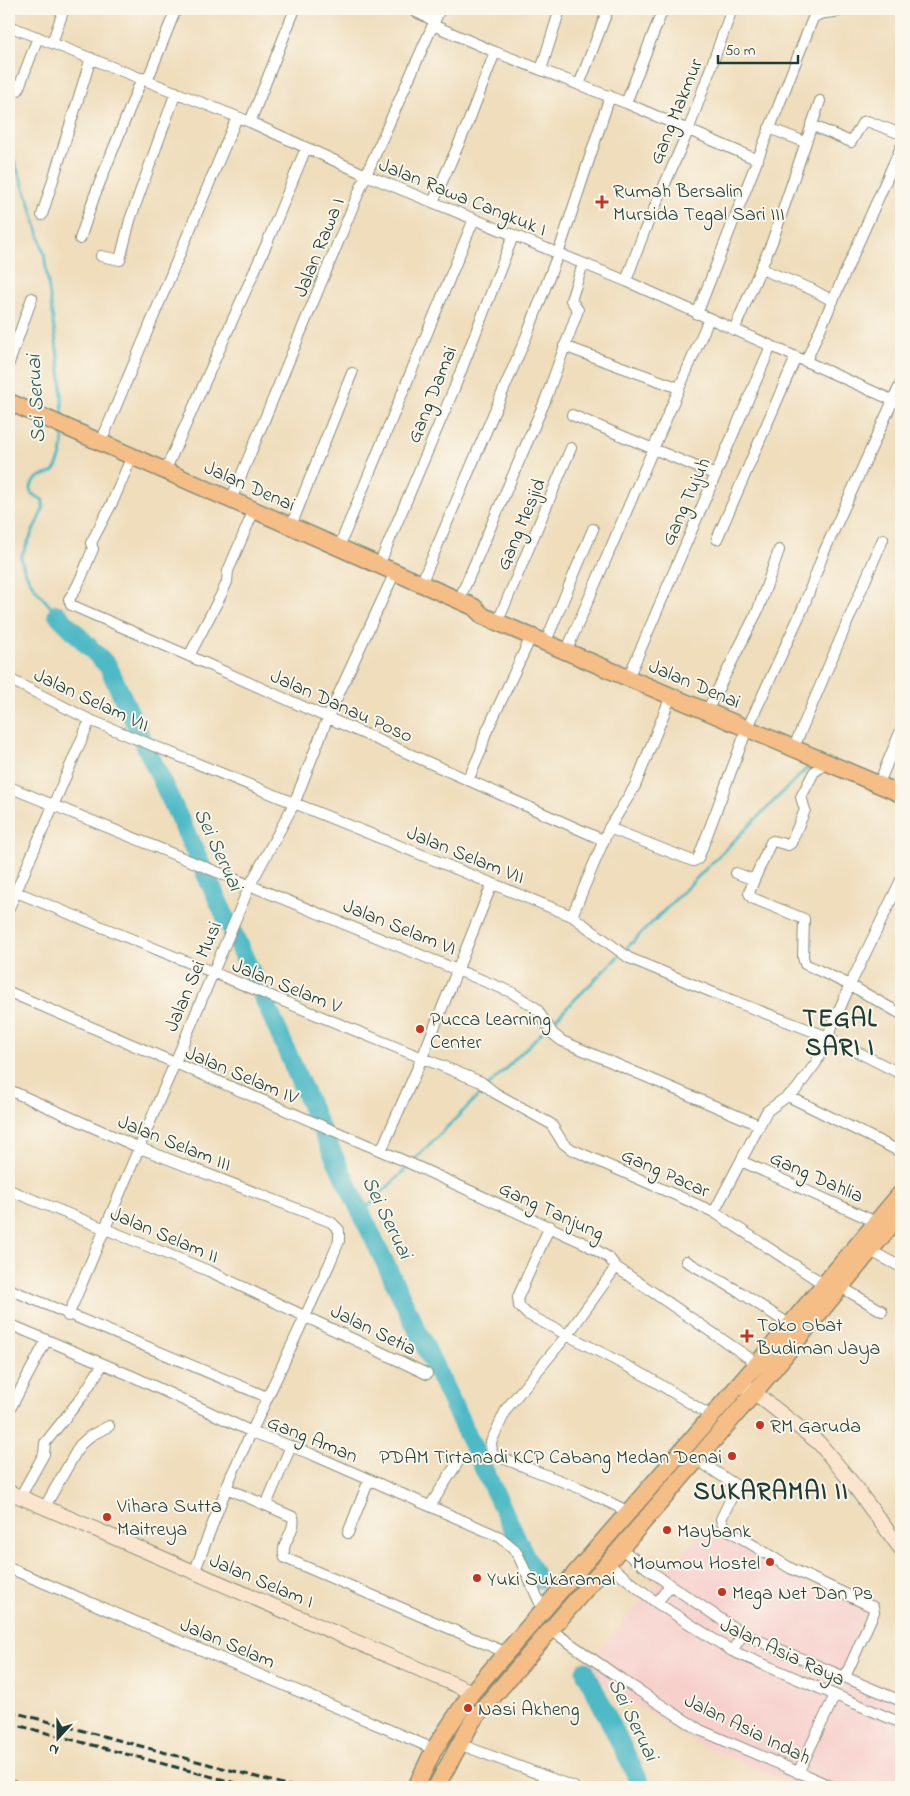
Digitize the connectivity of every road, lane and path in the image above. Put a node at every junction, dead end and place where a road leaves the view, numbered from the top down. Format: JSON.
{"nodes":[{"id":1,"x":64,"y":9,"type":"edge"},
{"id":2,"x":176,"y":9,"type":"edge"},
{"id":3,"x":295,"y":9,"type":"edge"},
{"id":4,"x":410,"y":9,"type":"edge"},
{"id":5,"x":440,"y":9,"type":"edge"},
{"id":6,"x":560,"y":9,"type":"edge"},
{"id":7,"x":608,"y":9,"type":"edge"},
{"id":8,"x":663,"y":9,"type":"edge"},
{"id":9,"x":732,"y":9,"type":"edge"},
{"id":10,"x":843,"y":9,"type":"edge"},
{"id":11,"x":434,"y":23,"type":"junction"},
{"id":12,"x":9,"y":26,"type":"edge"},
{"id":13,"x":38,"y":37,"type":"junction"},
{"id":14,"x":52,"y":43,"type":"junction"},
{"id":15,"x":495,"y":52,"type":"junction"},
{"id":16,"x":91,"y":58,"type":"junction"},
{"id":17,"x":541,"y":70,"type":"junction"},
{"id":18,"x":144,"y":79,"type":"junction"},
{"id":19,"x":579,"y":85,"type":"junction"},
{"id":20,"x":18,"y":90,"type":"dead end"},
{"id":21,"x":176,"y":92,"type":"junction"},
{"id":22,"x":610,"y":96,"type":"junction"},
{"id":23,"x":820,"y":102,"type":"dead end"},
{"id":24,"x":626,"y":103,"type":"junction"},
{"id":25,"x":236,"y":117,"type":"junction"},
{"id":26,"x":250,"y":122,"type":"junction"},
{"id":27,"x":812,"y":125,"type":"junction"},
{"id":28,"x":769,"y":128,"type":"junction"},
{"id":29,"x":688,"y":130,"type":"junction"},
{"id":30,"x":901,"y":134,"type":"edge"},
{"id":31,"x":805,"y":142,"type":"junction"},
{"id":32,"x":901,"y":147,"type":"edge"},
{"id":33,"x":306,"y":148,"type":"junction"},
{"id":34,"x":758,"y":160,"type":"junction"},
{"id":35,"x":366,"y":175,"type":"junction"},
{"id":36,"x":433,"y":202,"type":"junction"},
{"id":37,"x":42,"y":215,"type":"dead end"},
{"id":38,"x":474,"y":220,"type":"junction"},
{"id":39,"x":513,"y":236,"type":"junction"},
{"id":40,"x":80,"y":239,"type":"dead end"},
{"id":41,"x":558,"y":254,"type":"junction"},
{"id":42,"x":100,"y":256,"type":"dead end"},
{"id":43,"x":583,"y":264,"type":"junction"},
{"id":44,"x":761,"y":269,"type":"junction"},
{"id":45,"x":626,"y":281,"type":"junction"},
{"id":46,"x":32,"y":298,"type":"dead end"},
{"id":47,"x":833,"y":301,"type":"junction"},
{"id":48,"x":697,"y":314,"type":"junction"},
{"id":49,"x":708,"y":319,"type":"junction"},
{"id":50,"x":734,"y":330,"type":"junction"},
{"id":51,"x":564,"y":346,"type":"junction"},
{"id":52,"x":770,"y":346,"type":"junction"},
{"id":53,"x":796,"y":357,"type":"junction"},
{"id":54,"x":806,"y":361,"type":"junction"},
{"id":55,"x":9,"y":363,"type":"edge"},
{"id":56,"x":352,"y":373,"type":"dead end"},
{"id":57,"x":901,"y":383,"type":"edge"},
{"id":58,"x":679,"y":388,"type":"junction"},
{"id":59,"x":9,"y":402,"type":"edge"},
{"id":60,"x":897,"y":402,"type":"edge"},
{"id":61,"x":572,"y":415,"type":"dead end"},
{"id":62,"x":100,"y":442,"type":"junction"},
{"id":63,"x":571,"y":448,"type":"dead end"},
{"id":64,"x":654,"y":448,"type":"junction"},
{"id":65,"x":132,"y":456,"type":"junction"},
{"id":66,"x":165,"y":471,"type":"junction"},
{"id":67,"x":716,"y":475,"type":"junction"},
{"id":68,"x":231,"y":500,"type":"junction"},
{"id":69,"x":254,"y":510,"type":"junction"},
{"id":70,"x":291,"y":526,"type":"junction"},
{"id":71,"x":593,"y":529,"type":"dead end"},
{"id":72,"x":883,"y":539,"type":"dead end"},
{"id":73,"x":717,"y":540,"type":"dead end"},
{"id":74,"x":339,"y":547,"type":"junction"},
{"id":75,"x":779,"y":550,"type":"dead end"},
{"id":76,"x":379,"y":565,"type":"junction"},
{"id":77,"x":395,"y":572,"type":"junction"},
{"id":78,"x":421,"y":584,"type":"junction"},
{"id":79,"x":459,"y":600,"type":"junction"},
{"id":80,"x":474,"y":607,"type":"junction"},
{"id":81,"x":501,"y":614,"type":"junction"},
{"id":82,"x":549,"y":634,"type":"junction"},
{"id":83,"x":531,"y":637,"type":"junction"},
{"id":84,"x":568,"y":647,"type":"junction"},
{"id":85,"x":189,"y":656,"type":"junction"},
{"id":86,"x":632,"y":669,"type":"junction"},
{"id":87,"x":9,"y":679,"type":"edge"},
{"id":88,"x":671,"y":696,"type":"junction"},
{"id":89,"x":711,"y":703,"type":"junction"},
{"id":90,"x":328,"y":717,"type":"junction"},
{"id":91,"x":90,"y":720,"type":"junction"},
{"id":92,"x":749,"y":725,"type":"junction"},
{"id":93,"x":901,"y":730,"type":"edge"},
{"id":94,"x":797,"y":740,"type":"junction"},
{"id":95,"x":829,"y":758,"type":"junction"},
{"id":96,"x":882,"y":776,"type":"junction"},
{"id":97,"x":468,"y":780,"type":"junction"},
{"id":98,"x":901,"y":784,"type":"edge"},
{"id":99,"x":9,"y":788,"type":"edge"},
{"id":100,"x":901,"y":794,"type":"edge"},
{"id":101,"x":294,"y":804,"type":"junction"},
{"id":102,"x":52,"y":806,"type":"junction"},
{"id":103,"x":609,"y":828,"type":"junction"},
{"id":104,"x":603,"y":840,"type":"junction"},
{"id":105,"x":736,"y":873,"type":"dead end"},
{"id":106,"x":754,"y":880,"type":"junction"},
{"id":107,"x":901,"y":880,"type":"edge"},
{"id":108,"x":250,"y":884,"type":"junction"},
{"id":109,"x":492,"y":884,"type":"junction"},
{"id":110,"x":12,"y":890,"type":"edge"},
{"id":111,"x":9,"y":908,"type":"edge"},
{"id":112,"x":572,"y":916,"type":"junction"},
{"id":113,"x":459,"y":968,"type":"junction"},
{"id":114,"x":213,"y":973,"type":"junction"},
{"id":115,"x":850,"y":985,"type":"junction"},
{"id":116,"x":9,"y":992,"type":"edge"},
{"id":117,"x":901,"y":1014,"type":"edge"},
{"id":118,"x":828,"y":1036,"type":"junction"},
{"id":119,"x":422,"y":1058,"type":"junction"},
{"id":120,"x":173,"y":1063,"type":"junction"},
{"id":121,"x":901,"y":1074,"type":"edge"},
{"id":122,"x":9,"y":1090,"type":"edge"},
{"id":123,"x":495,"y":1094,"type":"joint"},
{"id":124,"x":788,"y":1096,"type":"junction"},
{"id":125,"x":759,"y":1125,"type":"junction"},
{"id":126,"x":325,"y":1128,"type":"joint"},
{"id":127,"x":140,"y":1148,"type":"junction"},
{"id":128,"x":381,"y":1151,"type":"junction"},
{"id":129,"x":901,"y":1152,"type":"edge"},
{"id":130,"x":741,"y":1161,"type":"junction"},
{"id":131,"x":9,"y":1190,"type":"edge"},
{"id":132,"x":901,"y":1193,"type":"edge"},
{"id":133,"x":714,"y":1212,"type":"junction"},
{"id":134,"x":901,"y":1213,"type":"edge"},
{"id":135,"x":878,"y":1223,"type":"junction"},
{"id":136,"x":550,"y":1226,"type":"junction"},
{"id":137,"x":106,"y":1228,"type":"junction"},
{"id":138,"x":865,"y":1248,"type":"junction"},
{"id":139,"x":686,"y":1262,"type":"dead end"},
{"id":140,"x":616,"y":1267,"type":"junction"},
{"id":141,"x":901,"y":1267,"type":"edge"},
{"id":142,"x":833,"y":1286,"type":"junction"},
{"id":143,"x":9,"y":1289,"type":"edge"},
{"id":144,"x":882,"y":1311,"type":"dead end"},
{"id":145,"x":306,"y":1315,"type":"junction"},
{"id":146,"x":68,"y":1316,"type":"junction"},
{"id":147,"x":9,"y":1324,"type":"edge"},
{"id":148,"x":790,"y":1325,"type":"junction"},
{"id":149,"x":568,"y":1334,"type":"junction"},
{"id":150,"x":46,"y":1341,"type":"junction"},
{"id":151,"x":103,"y":1364,"type":"junction"},
{"id":152,"x":763,"y":1368,"type":"junction"},
{"id":153,"x":427,"y":1374,"type":"dead end"},
{"id":154,"x":748,"y":1387,"type":"junction"},
{"id":155,"x":267,"y":1397,"type":"junction"},
{"id":156,"x":9,"y":1411,"type":"edge"},
{"id":157,"x":710,"y":1416,"type":"junction"},
{"id":158,"x":109,"y":1426,"type":"dead end"},
{"id":159,"x":252,"y":1432,"type":"junction"},
{"id":160,"x":291,"y":1446,"type":"junction"},
{"id":161,"x":696,"y":1459,"type":"junction"},
{"id":162,"x":458,"y":1462,"type":"dead end"},
{"id":163,"x":369,"y":1480,"type":"junction"},
{"id":164,"x":226,"y":1488,"type":"junction"},
{"id":165,"x":14,"y":1495,"type":"edge"},
{"id":166,"x":266,"y":1505,"type":"junction"},
{"id":167,"x":430,"y":1506,"type":"junction"},
{"id":168,"x":44,"y":1508,"type":"junction"},
{"id":169,"x":629,"y":1512,"type":"junction"},
{"id":170,"x":348,"y":1533,"type":"dead end"},
{"id":171,"x":621,"y":1549,"type":"junction"},
{"id":172,"x":901,"y":1549,"type":"edge"},
{"id":173,"x":608,"y":1564,"type":"junction"},
{"id":174,"x":9,"y":1568,"type":"edge"},
{"id":175,"x":194,"y":1573,"type":"junction"},
{"id":176,"x":670,"y":1585,"type":"junction"},
{"id":177,"x":657,"y":1603,"type":"junction"},
{"id":178,"x":544,"y":1612,"type":"junction"},
{"id":179,"x":550,"y":1630,"type":"junction"},
{"id":180,"x":743,"y":1634,"type":"junction"},
{"id":181,"x":732,"y":1651,"type":"junction"},
{"id":182,"x":507,"y":1653,"type":"junction"},
{"id":183,"x":845,"y":1677,"type":"junction"},
{"id":184,"x":472,"y":1692,"type":"junction"},
{"id":185,"x":835,"y":1695,"type":"junction"},
{"id":186,"x":901,"y":1701,"type":"edge"},
{"id":187,"x":901,"y":1723,"type":"edge"},
{"id":188,"x":459,"y":1744,"type":"junction"},
{"id":189,"x":434,"y":1749,"type":"junction"},
{"id":190,"x":798,"y":1773,"type":"junction"},
{"id":191,"x":9,"y":1786,"type":"edge"},
{"id":192,"x":13,"y":1787,"type":"edge"},
{"id":193,"x":416,"y":1787,"type":"edge"},
{"id":194,"x":436,"y":1787,"type":"edge"},
{"id":195,"x":574,"y":1787,"type":"edge"},
{"id":196,"x":833,"y":1787,"type":"edge"}],
"edges":[{"from":1,"to":14,"type":"street"},
{"from":2,"to":18,"type":"street"},
{"from":3,"to":26,"type":"street"},
{"from":4,"to":11,"type":"street"},
{"from":5,"to":11,"type":"street","name":"Jalan Rawa I"},
{"from":6,"to":17,"type":"street"},
{"from":7,"to":19,"type":"street"},
{"from":8,"to":24,"type":"street"},
{"from":9,"to":29,"type":"street","name":"Gang Makmur"},
{"from":10,"to":28,"type":"street"},
{"from":11,"to":15,"type":"street"},
{"from":11,"to":35,"type":"street","name":"Jalan Rawa I"},
{"from":12,"to":13,"type":"street","name":"Jalan Rawa Cangkuk I"},
{"from":13,"to":14,"type":"street","name":"Jalan Rawa Cangkuk I"},
{"from":13,"to":20,"type":"street"},
{"from":14,"to":16,"type":"street","name":"Jalan Rawa Cangkuk I"},
{"from":15,"to":17,"type":"street"},
{"from":15,"to":36,"type":"street"},
{"from":16,"to":18,"type":"street","name":"Jalan Rawa Cangkuk I"},
{"from":16,"to":37,"type":"street"},
{"from":17,"to":19,"type":"street"},
{"from":18,"to":21,"type":"street","name":"Jalan Rawa Cangkuk I"},
{"from":18,"to":40,"type":"street"},
{"from":19,"to":22,"type":"street"},
{"from":21,"to":25,"type":"street","name":"Jalan Rawa Cangkuk I"},
{"from":21,"to":42,"type":"street"},
{"from":22,"to":24,"type":"street"},
{"from":22,"to":41,"type":"street"},
{"from":23,"to":27,"type":"street"},
{"from":24,"to":29,"type":"street"},
{"from":25,"to":26,"type":"street","name":"Jalan Rawa Cangkuk I"},
{"from":25,"to":62,"type":"street"},
{"from":26,"to":33,"type":"street","name":"Jalan Rawa Cangkuk I"},
{"from":27,"to":30,"type":"street"},
{"from":27,"to":31,"type":"street"},
{"from":28,"to":31,"type":"street"},
{"from":28,"to":34,"type":"street"},
{"from":29,"to":34,"type":"street"},
{"from":29,"to":45,"type":"street","name":"Gang Makmur"},
{"from":31,"to":44,"type":"street"},
{"from":32,"to":47,"type":"street"},
{"from":33,"to":35,"type":"street","name":"Jalan Rawa Cangkuk I"},
{"from":33,"to":66,"type":"street"},
{"from":34,"to":48,"type":"street"},
{"from":35,"to":36,"type":"street","name":"Jalan Rawa Cangkuk I"},
{"from":35,"to":68,"type":"street","name":"Jalan Rawa I"},
{"from":36,"to":38,"type":"street","name":"Jalan Rawa Cangkuk I"},
{"from":38,"to":39,"type":"street","name":"Jalan Rawa Cangkuk I"},
{"from":38,"to":74,"type":"street"},
{"from":39,"to":41,"type":"street","name":"Jalan Rawa Cangkuk I"},
{"from":39,"to":76,"type":"street","name":"Gang Damai"},
{"from":41,"to":43,"type":"street","name":"Jalan Rawa Cangkuk I"},
{"from":41,"to":78,"type":"street"},
{"from":43,"to":45,"type":"street","name":"Jalan Rawa Cangkuk I"},
{"from":43,"to":51,"type":"street"},
{"from":44,"to":47,"type":"street"},
{"from":44,"to":50,"type":"street"},
{"from":45,"to":48,"type":"street","name":"Jalan Rawa Cangkuk I"},
{"from":46,"to":55,"type":"street"},
{"from":47,"to":54,"type":"street"},
{"from":48,"to":49,"type":"street","name":"Jalan Rawa Cangkuk I"},
{"from":49,"to":50,"type":"street","name":"Jalan Rawa Cangkuk I"},
{"from":49,"to":58,"type":"street"},
{"from":50,"to":52,"type":"street","name":"Jalan Rawa Cangkuk I"},
{"from":51,"to":58,"type":"street"},
{"from":51,"to":79,"type":"street"},
{"from":52,"to":53,"type":"street","name":"Jalan Rawa Cangkuk I"},
{"from":52,"to":67,"type":"street","name":"Gang Tujuh"},
{"from":53,"to":54,"type":"street","name":"Jalan Rawa Cangkuk I"},
{"from":53,"to":73,"type":"street"},
{"from":54,"to":60,"type":"street","name":"Jalan Rawa Cangkuk I"},
{"from":56,"to":70,"type":"street"},
{"from":57,"to":60,"type":"street"},
{"from":58,"to":64,"type":"street"},
{"from":59,"to":62,"type":"main road","name":"Jalan Denai"},
{"from":60,"to":92,"type":"street"},
{"from":61,"to":64,"type":"street"},
{"from":62,"to":65,"type":"main road","name":"Jalan Denai"},
{"from":63,"to":81,"type":"street","name":"Gang Mesjid"},
{"from":64,"to":67,"type":"street"},
{"from":64,"to":84,"type":"street"},
{"from":65,"to":66,"type":"main road","name":"Jalan Denai"},
{"from":65,"to":85,"type":"street","name":"Jalan Danau Poso"},
{"from":66,"to":68,"type":"main road","name":"Jalan Denai"},
{"from":67,"to":86,"type":"street","name":"Gang Tujuh"},
{"from":68,"to":69,"type":"main road","name":"Jalan Denai"},
{"from":69,"to":70,"type":"main road","name":"Jalan Denai"},
{"from":69,"to":85,"type":"street"},
{"from":70,"to":74,"type":"main road","name":"Jalan Denai"},
{"from":71,"to":82,"type":"street"},
{"from":72,"to":94,"type":"street"},
{"from":74,"to":76,"type":"main road","name":"Jalan Denai"},
{"from":75,"to":89,"type":"street"},
{"from":76,"to":77,"type":"main road","name":"Jalan Denai"},
{"from":77,"to":78,"type":"main road","name":"Jalan Denai"},
{"from":77,"to":90,"type":"street","name":"Jalan Sei Musi"},
{"from":78,"to":79,"type":"main road","name":"Jalan Denai"},
{"from":79,"to":80,"type":"main road","name":"Jalan Denai"},
{"from":80,"to":81,"type":"main road","name":"Jalan Denai"},
{"from":80,"to":83,"type":"main road","name":"Jalan Denai"},
{"from":81,"to":82,"type":"main road","name":"Jalan Denai"},
{"from":82,"to":84,"type":"main road","name":"Jalan Denai"},
{"from":83,"to":84,"type":"main road","name":"Jalan Denai"},
{"from":83,"to":97,"type":"street"},
{"from":84,"to":86,"type":"main road","name":"Jalan Denai"},
{"from":84,"to":88,"type":"main road","name":"Jalan Denai"},
{"from":85,"to":90,"type":"street","name":"Jalan Danau Poso"},
{"from":86,"to":89,"type":"main road","name":"Jalan Denai"},
{"from":87,"to":91,"type":"street","name":"Jalan Selam VII"},
{"from":88,"to":92,"type":"main road","name":"Jalan Denai"},
{"from":88,"to":103,"type":"street"},
{"from":89,"to":92,"type":"main road","name":"Jalan Denai"},
{"from":90,"to":97,"type":"street","name":"Jalan Danau Poso"},
{"from":90,"to":101,"type":"street","name":"Jalan Sei Musi"},
{"from":91,"to":101,"type":"street","name":"Jalan Selam VII"},
{"from":91,"to":102,"type":"street"},
{"from":92,"to":94,"type":"main road","name":"Jalan Denai"},
{"from":92,"to":95,"type":"main road","name":"Jalan Denai"},
{"from":92,"to":103,"type":"street"},
{"from":93,"to":96,"type":"street"},
{"from":94,"to":95,"type":"main road","name":"Jalan Denai"},
{"from":95,"to":96,"type":"main road","name":"Jalan Denai"},
{"from":95,"to":100,"type":"main road","name":"Jalan Denai"},
{"from":95,"to":106,"type":"street"},
{"from":96,"to":98,"type":"main road","name":"Jalan Denai"},
{"from":97,"to":104,"type":"street","name":"Jalan Danau Poso"},
{"from":99,"to":102,"type":"street","name":"Jalan Selam VI"},
{"from":101,"to":108,"type":"street","name":"Jalan Sei Musi"},
{"from":101,"to":109,"type":"street","name":"Jalan Selam VII"},
{"from":102,"to":108,"type":"street","name":"Jalan Selam VI"},
{"from":102,"to":110,"type":"street"},
{"from":103,"to":104,"type":"street"},
{"from":104,"to":112,"type":"street"},
{"from":105,"to":106,"type":"street"},
{"from":106,"to":115,"type":"street"},
{"from":107,"to":115,"type":"street"},
{"from":108,"to":113,"type":"street","name":"Jalan Selam VI"},
{"from":108,"to":114,"type":"street","name":"Jalan Sei Musi"},
{"from":109,"to":112,"type":"street","name":"Jalan Selam VII"},
{"from":109,"to":113,"type":"street"},
{"from":110,"to":111,"type":"street"},
{"from":110,"to":114,"type":"street","name":"Jalan Selam V"},
{"from":112,"to":118,"type":"street","name":"Jalan Selam VII"},
{"from":113,"to":119,"type":"street"},
{"from":113,"to":125,"type":"street","name":"Jalan Selam VI"},
{"from":114,"to":119,"type":"street","name":"Jalan Selam V"},
{"from":114,"to":120,"type":"street","name":"Jalan Sei Musi"},
{"from":115,"to":117,"type":"street"},
{"from":115,"to":118,"type":"street"},
{"from":116,"to":120,"type":"street","name":"Jalan Selam IV"},
{"from":118,"to":121,"type":"street","name":"Jalan Selam VII"},
{"from":118,"to":124,"type":"street"},
{"from":119,"to":123,"type":"street","name":"Jalan Selam V"},
{"from":119,"to":128,"type":"street"},
{"from":120,"to":126,"type":"street","name":"Jalan Selam IV"},
{"from":120,"to":127,"type":"street","name":"Jalan Sei Musi"},
{"from":122,"to":127,"type":"street","name":"Jalan Selam III"},
{"from":123,"to":133,"type":"street","name":"Gang Pacar"},
{"from":124,"to":125,"type":"street"},
{"from":124,"to":129,"type":"street"},
{"from":125,"to":130,"type":"street"},
{"from":126,"to":128,"type":"street","name":"Gang Tanjung"},
{"from":127,"to":137,"type":"street","name":"Jalan Sei Musi"},
{"from":127,"to":145,"type":"street","name":"Jalan Selam III"},
{"from":128,"to":136,"type":"street","name":"Gang Tanjung"},
{"from":130,"to":133,"type":"street"},
{"from":130,"to":135,"type":"street","name":"Gang Dahlia"},
{"from":131,"to":137,"type":"street","name":"Jalan Selam II"},
{"from":132,"to":135,"type":"main road"},
{"from":133,"to":142,"type":"street","name":"Gang Pacar"},
{"from":134,"to":138,"type":"main road"},
{"from":135,"to":138,"type":"main road"},
{"from":136,"to":140,"type":"street","name":"Gang Tanjung"},
{"from":136,"to":149,"type":"street"},
{"from":137,"to":145,"type":"street","name":"Jalan Selam II"},
{"from":137,"to":146,"type":"street","name":"Jalan Sei Musi"},
{"from":138,"to":141,"type":"street"},
{"from":138,"to":142,"type":"main road"},
{"from":139,"to":148,"type":"street"},
{"from":140,"to":149,"type":"street"},
{"from":140,"to":152,"type":"street","name":"Gang Tanjung"},
{"from":142,"to":144,"type":"street","name":"Gang Pacar"},
{"from":142,"to":148,"type":"main road"},
{"from":142,"to":152,"type":"main road"},
{"from":143,"to":146,"type":"street","name":"Gang Aman"},
{"from":145,"to":153,"type":"street","name":"Jalan Setia"},
{"from":145,"to":155,"type":"street"},
{"from":146,"to":155,"type":"street","name":"Gang Aman"},
{"from":147,"to":150,"type":"street","name":"Gang Aman"},
{"from":148,"to":152,"type":"main road"},
{"from":149,"to":157,"type":"street"},
{"from":149,"to":169,"type":"street"},
{"from":150,"to":151,"type":"street","name":"Gang Aman"},
{"from":150,"to":156,"type":"street"},
{"from":151,"to":159,"type":"street","name":"Gang Aman"},
{"from":151,"to":165,"type":"street"},
{"from":152,"to":154,"type":"main road"},
{"from":154,"to":157,"type":"main road"},
{"from":154,"to":161,"type":"main road"},
{"from":154,"to":172,"type":"street"},
{"from":155,"to":159,"type":"street"},
{"from":157,"to":169,"type":"main road"},
{"from":158,"to":168,"type":"street"},
{"from":159,"to":160,"type":"street","name":"Gang Aman"},
{"from":159,"to":164,"type":"street"},
{"from":160,"to":163,"type":"street","name":"Gang Aman"},
{"from":160,"to":166,"type":"street"},
{"from":161,"to":171,"type":"main road"},
{"from":161,"to":183,"type":"street"},
{"from":162,"to":167,"type":"street"},
{"from":163,"to":167,"type":"street","name":"Gang Aman"},
{"from":163,"to":170,"type":"street"},
{"from":164,"to":166,"type":"street"},
{"from":164,"to":175,"type":"street"},
{"from":165,"to":168,"type":"street","name":"Jalan Selam I"},
{"from":166,"to":182,"type":"street"},
{"from":167,"to":178,"type":"street","name":"Gang Aman"},
{"from":168,"to":175,"type":"street","name":"Jalan Selam I"},
{"from":169,"to":178,"type":"main road"},
{"from":171,"to":173,"type":"main road"},
{"from":171,"to":176,"type":"street","name":"Jalan Asia Raya"},
{"from":173,"to":177,"type":"street","name":"Jalan Asia Raya"},
{"from":173,"to":179,"type":"main road"},
{"from":174,"to":189,"type":"street","name":"Jalan Selam"},
{"from":175,"to":184,"type":"street","name":"Jalan Selam I"},
{"from":176,"to":177,"type":"street"},
{"from":176,"to":180,"type":"street","name":"Jalan Asia Raya"},
{"from":177,"to":181,"type":"street","name":"Jalan Asia Raya"},
{"from":178,"to":182,"type":"main road"},
{"from":179,"to":188,"type":"main road"},
{"from":179,"to":190,"type":"street","name":"Jalan Asia Indah"},
{"from":180,"to":181,"type":"street"},
{"from":180,"to":183,"type":"street","name":"Jalan Asia Raya"},
{"from":181,"to":185,"type":"street","name":"Jalan Asia Raya"},
{"from":182,"to":184,"type":"main road"},
{"from":183,"to":186,"type":"street","name":"Jalan Asia Raya"},
{"from":184,"to":189,"type":"main road"},
{"from":185,"to":187,"type":"street","name":"Jalan Asia Raya"},
{"from":185,"to":190,"type":"street"},
{"from":188,"to":194,"type":"main road"},
{"from":188,"to":195,"type":"street"},
{"from":189,"to":193,"type":"main road"},
{"from":190,"to":196,"type":"street","name":"Jalan Asia Indah"},
{"from":191,"to":192,"type":"street"}]}
